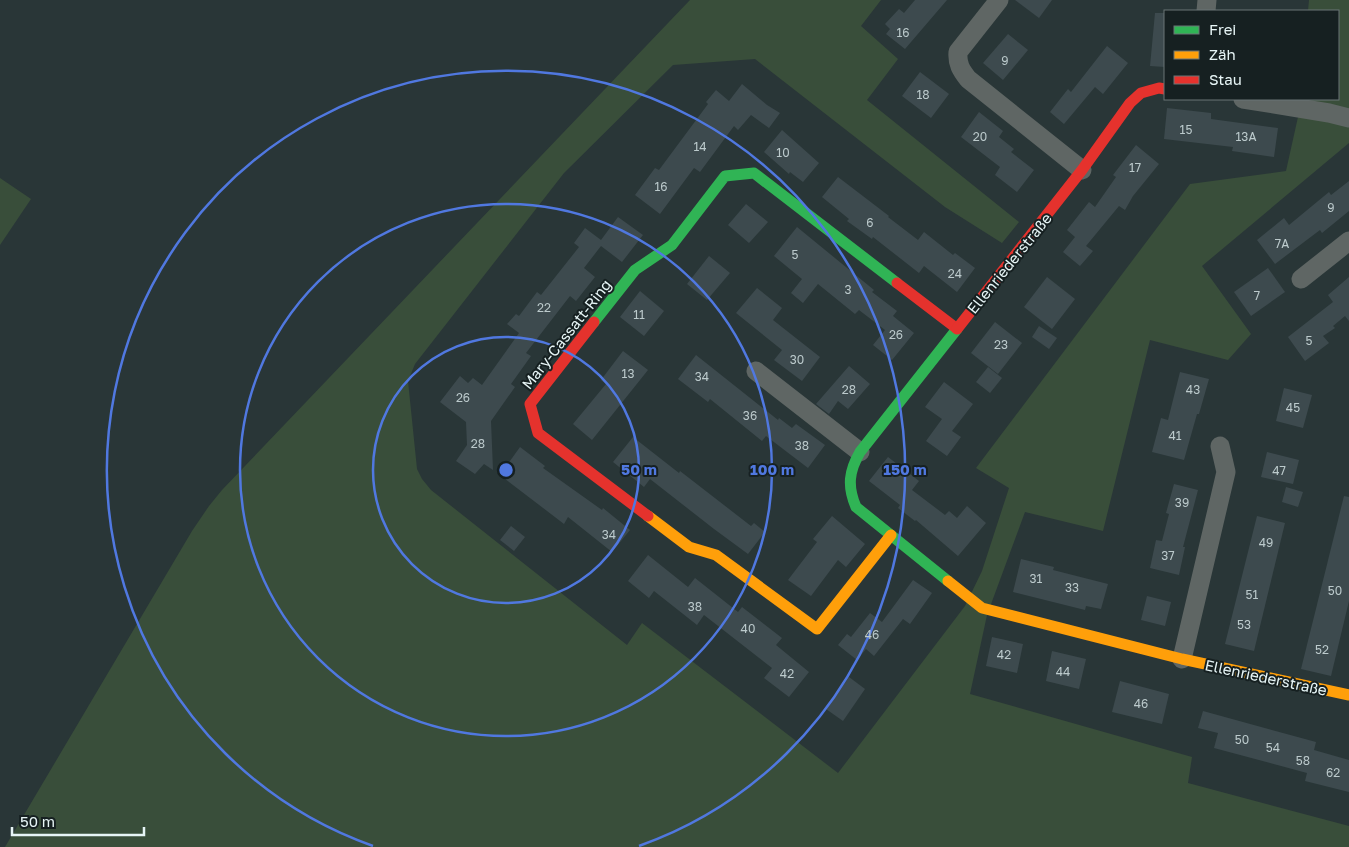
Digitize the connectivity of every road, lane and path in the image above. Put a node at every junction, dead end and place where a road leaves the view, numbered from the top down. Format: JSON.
{"nodes":[{"id":1,"x":999,"y":0,"type":"edge"},
{"id":2,"x":1164,"y":89,"type":"edge"},
{"id":3,"x":1249,"y":100,"type":"edge"},
{"id":4,"x":1349,"y":118,"type":"edge"},
{"id":5,"x":1082,"y":170,"type":"junction"},
{"id":6,"x":1349,"y":241,"type":"edge"},
{"id":7,"x":1301,"y":279,"type":"dead end"},
{"id":8,"x":956,"y":328,"type":"junction"},
{"id":9,"x":756,"y":371,"type":"dead end"},
{"id":10,"x":1220,"y":446,"type":"dead end"},
{"id":11,"x":860,"y":452,"type":"junction"},
{"id":12,"x":891,"y":536,"type":"junction"},
{"id":13,"x":1182,"y":659,"type":"junction"},
{"id":14,"x":1349,"y":695,"type":"edge"}],
"edges":[{"from":1,"to":5,"type":"street"},
{"from":2,"to":5,"type":"street","name":"Ellenriederstraße"},
{"from":3,"to":4,"type":"street"},
{"from":5,"to":8,"type":"street","name":"Ellenriederstraße"},
{"from":6,"to":7,"type":"street"},
{"from":8,"to":11,"type":"street","name":"Ellenriederstraße"},
{"from":8,"to":12,"type":"street","name":"Mary-Cassatt-Ring"},
{"from":9,"to":11,"type":"street"},
{"from":10,"to":13,"type":"street"},
{"from":11,"to":12,"type":"street","name":"Ellenriederstraße"},
{"from":12,"to":13,"type":"street","name":"Ellenriederstraße"},
{"from":13,"to":14,"type":"street","name":"Ellenriederstraße"}]}
